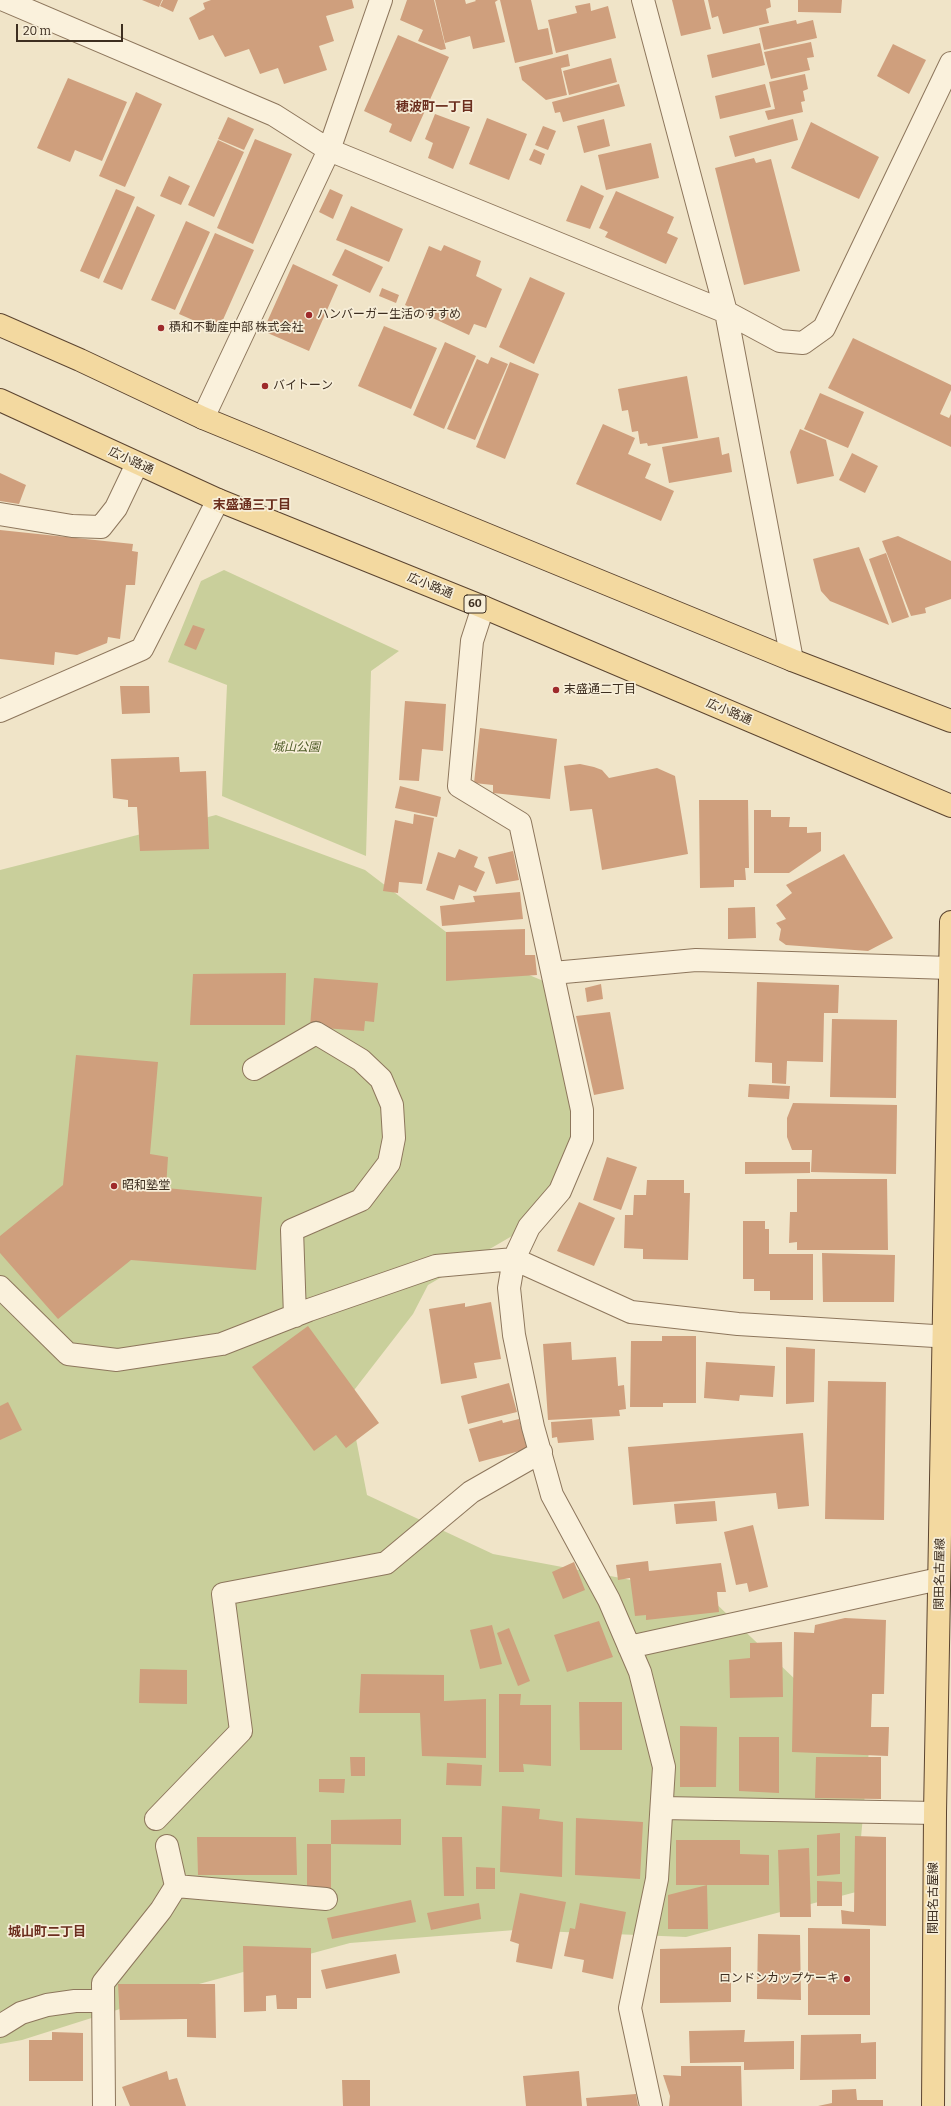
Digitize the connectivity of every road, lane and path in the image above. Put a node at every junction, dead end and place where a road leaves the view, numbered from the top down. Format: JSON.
{"nodes":[{"id":1,"x":4,"y":0,"type":"edge"},
{"id":2,"x":381,"y":0,"type":"edge"},
{"id":3,"x":642,"y":0,"type":"edge"},
{"id":4,"x":951,"y":63,"type":"edge"},
{"id":5,"x":329,"y":150,"type":"junction"},
{"id":6,"x":726,"y":312,"type":"junction"},
{"id":7,"x":0,"y":325,"type":"edge"},
{"id":8,"x":0,"y":400,"type":"edge"},
{"id":9,"x":203,"y":418,"type":"junction"},
{"id":10,"x":137,"y":464,"type":"junction"},
{"id":11,"x":218,"y":500,"type":"junction"},
{"id":12,"x":0,"y":514,"type":"edge"},
{"id":13,"x":483,"y":607,"type":"junction"},
{"id":14,"x":792,"y":660,"type":"junction"},
{"id":15,"x":0,"y":711,"type":"edge"},
{"id":16,"x":951,"y":721,"type":"edge"},
{"id":17,"x":951,"y":806,"type":"edge"},
{"id":18,"x":951,"y":922,"type":"edge"},
{"id":19,"x":950,"y":968,"type":"junction"},
{"id":20,"x":553,"y":973,"type":"junction"},
{"id":21,"x":254,"y":1069,"type":"dead end"},
{"id":22,"x":514,"y":1259,"type":"junction"},
{"id":23,"x":0,"y":1287,"type":"edge"},
{"id":24,"x":295,"y":1316,"type":"junction"},
{"id":25,"x":948,"y":1337,"type":"edge"},
{"id":26,"x":541,"y":1452,"type":"junction"},
{"id":27,"x":940,"y":1579,"type":"junction"},
{"id":28,"x":629,"y":1647,"type":"junction"},
{"id":29,"x":944,"y":1710,"type":"edge"},
{"id":30,"x":662,"y":1808,"type":"junction"},
{"id":31,"x":935,"y":1813,"type":"junction"},
{"id":32,"x":156,"y":1819,"type":"dead end"},
{"id":33,"x":167,"y":1846,"type":"dead end"},
{"id":34,"x":176,"y":1886,"type":"junction"},
{"id":35,"x":326,"y":1899,"type":"dead end"},
{"id":36,"x":103,"y":2001,"type":"junction"},
{"id":37,"x":0,"y":2026,"type":"edge"},
{"id":38,"x":104,"y":2106,"type":"edge"},
{"id":39,"x":651,"y":2106,"type":"edge"},
{"id":40,"x":933,"y":2106,"type":"edge"}],
"edges":[{"from":1,"to":5,"type":"street"},
{"from":2,"to":5,"type":"street"},
{"from":3,"to":6,"type":"street"},
{"from":4,"to":6,"type":"street"},
{"from":5,"to":6,"type":"street"},
{"from":5,"to":9,"type":"street"},
{"from":6,"to":14,"type":"street"},
{"from":7,"to":9,"type":"main road"},
{"from":8,"to":10,"type":"main road","name":"広小路通","number":"60"},
{"from":9,"to":14,"type":"main road"},
{"from":10,"to":11,"type":"main road","name":"広小路通","number":"60"},
{"from":10,"to":12,"type":"street"},
{"from":11,"to":13,"type":"main road","name":"広小路通","number":"60"},
{"from":11,"to":15,"type":"street"},
{"from":13,"to":17,"type":"main road","name":"広小路通","number":"60"},
{"from":13,"to":20,"type":"street"},
{"from":14,"to":16,"type":"main road"},
{"from":18,"to":19,"type":"main road","name":"関田名古屋線"},
{"from":19,"to":20,"type":"street"},
{"from":19,"to":25,"type":"main road","name":"関田名古屋線"},
{"from":20,"to":22,"type":"street"},
{"from":21,"to":24,"type":"street"},
{"from":22,"to":24,"type":"street"},
{"from":22,"to":25,"type":"street"},
{"from":22,"to":26,"type":"street"},
{"from":23,"to":24,"type":"street"},
{"from":25,"to":27,"type":"main road","name":"関田名古屋線"},
{"from":26,"to":28,"type":"street"},
{"from":26,"to":32,"type":"street"},
{"from":27,"to":28,"type":"street"},
{"from":27,"to":29,"type":"main road","name":"関田名古屋線"},
{"from":28,"to":30,"type":"street"},
{"from":29,"to":31,"type":"main road","name":"関田名古屋線"},
{"from":30,"to":31,"type":"street"},
{"from":30,"to":39,"type":"street"},
{"from":31,"to":40,"type":"main road","name":"関田名古屋線"},
{"from":33,"to":34,"type":"street"},
{"from":34,"to":35,"type":"street"},
{"from":34,"to":36,"type":"street"},
{"from":36,"to":37,"type":"street"},
{"from":36,"to":38,"type":"street"}]}
